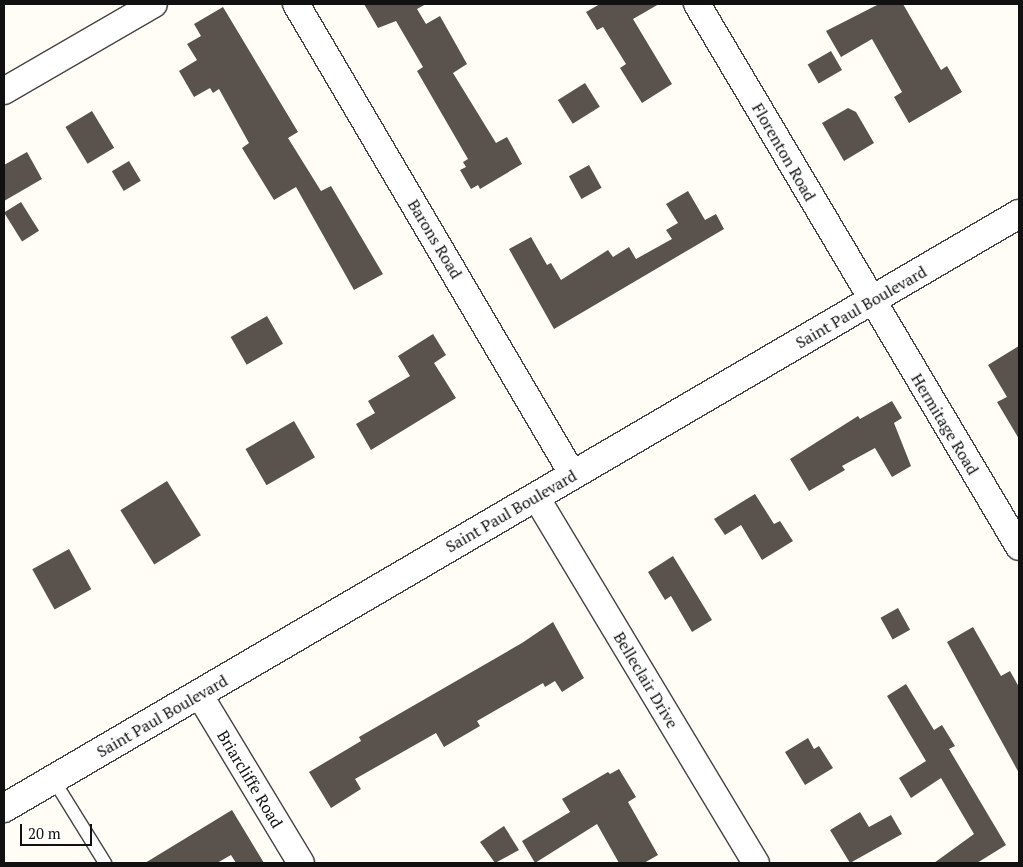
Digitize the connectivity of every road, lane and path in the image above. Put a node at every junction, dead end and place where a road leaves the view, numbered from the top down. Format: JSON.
{"nodes":[{"id":1,"x":154,"y":4,"type":"edge"},
{"id":2,"x":296,"y":4,"type":"edge"},
{"id":3,"x":697,"y":4,"type":"edge"},
{"id":4,"x":4,"y":91,"type":"edge"},
{"id":5,"x":1019,"y":214,"type":"edge"},
{"id":6,"x":871,"y":301,"type":"junction"},
{"id":7,"x":574,"y":475,"type":"junction"},
{"id":8,"x":536,"y":497,"type":"junction"},
{"id":9,"x":1019,"y":547,"type":"edge"},
{"id":10,"x":199,"y":694,"type":"junction"},
{"id":11,"x":53,"y":780,"type":"junction"},
{"id":12,"x":4,"y":808,"type":"edge"},
{"id":13,"x":105,"y":863,"type":"edge"},
{"id":14,"x":301,"y":863,"type":"edge"},
{"id":15,"x":756,"y":863,"type":"edge"}],
"edges":[{"from":1,"to":4,"type":"street"},
{"from":2,"to":7,"type":"street","name":"Barons Road"},
{"from":3,"to":6,"type":"street","name":"Florenton Road"},
{"from":5,"to":6,"type":"street","name":"Saint Paul Boulevard"},
{"from":6,"to":7,"type":"street","name":"Saint Paul Boulevard"},
{"from":6,"to":9,"type":"street","name":"Hermitage Road"},
{"from":7,"to":8,"type":"street","name":"Saint Paul Boulevard"},
{"from":8,"to":10,"type":"street","name":"Saint Paul Boulevard"},
{"from":8,"to":15,"type":"street","name":"Belleclair Drive"},
{"from":10,"to":11,"type":"street","name":"Saint Paul Boulevard"},
{"from":10,"to":14,"type":"street","name":"Briarcliffe Road"},
{"from":11,"to":12,"type":"street","name":"Saint Paul Boulevard"},
{"from":11,"to":13,"type":"lane"}]}
